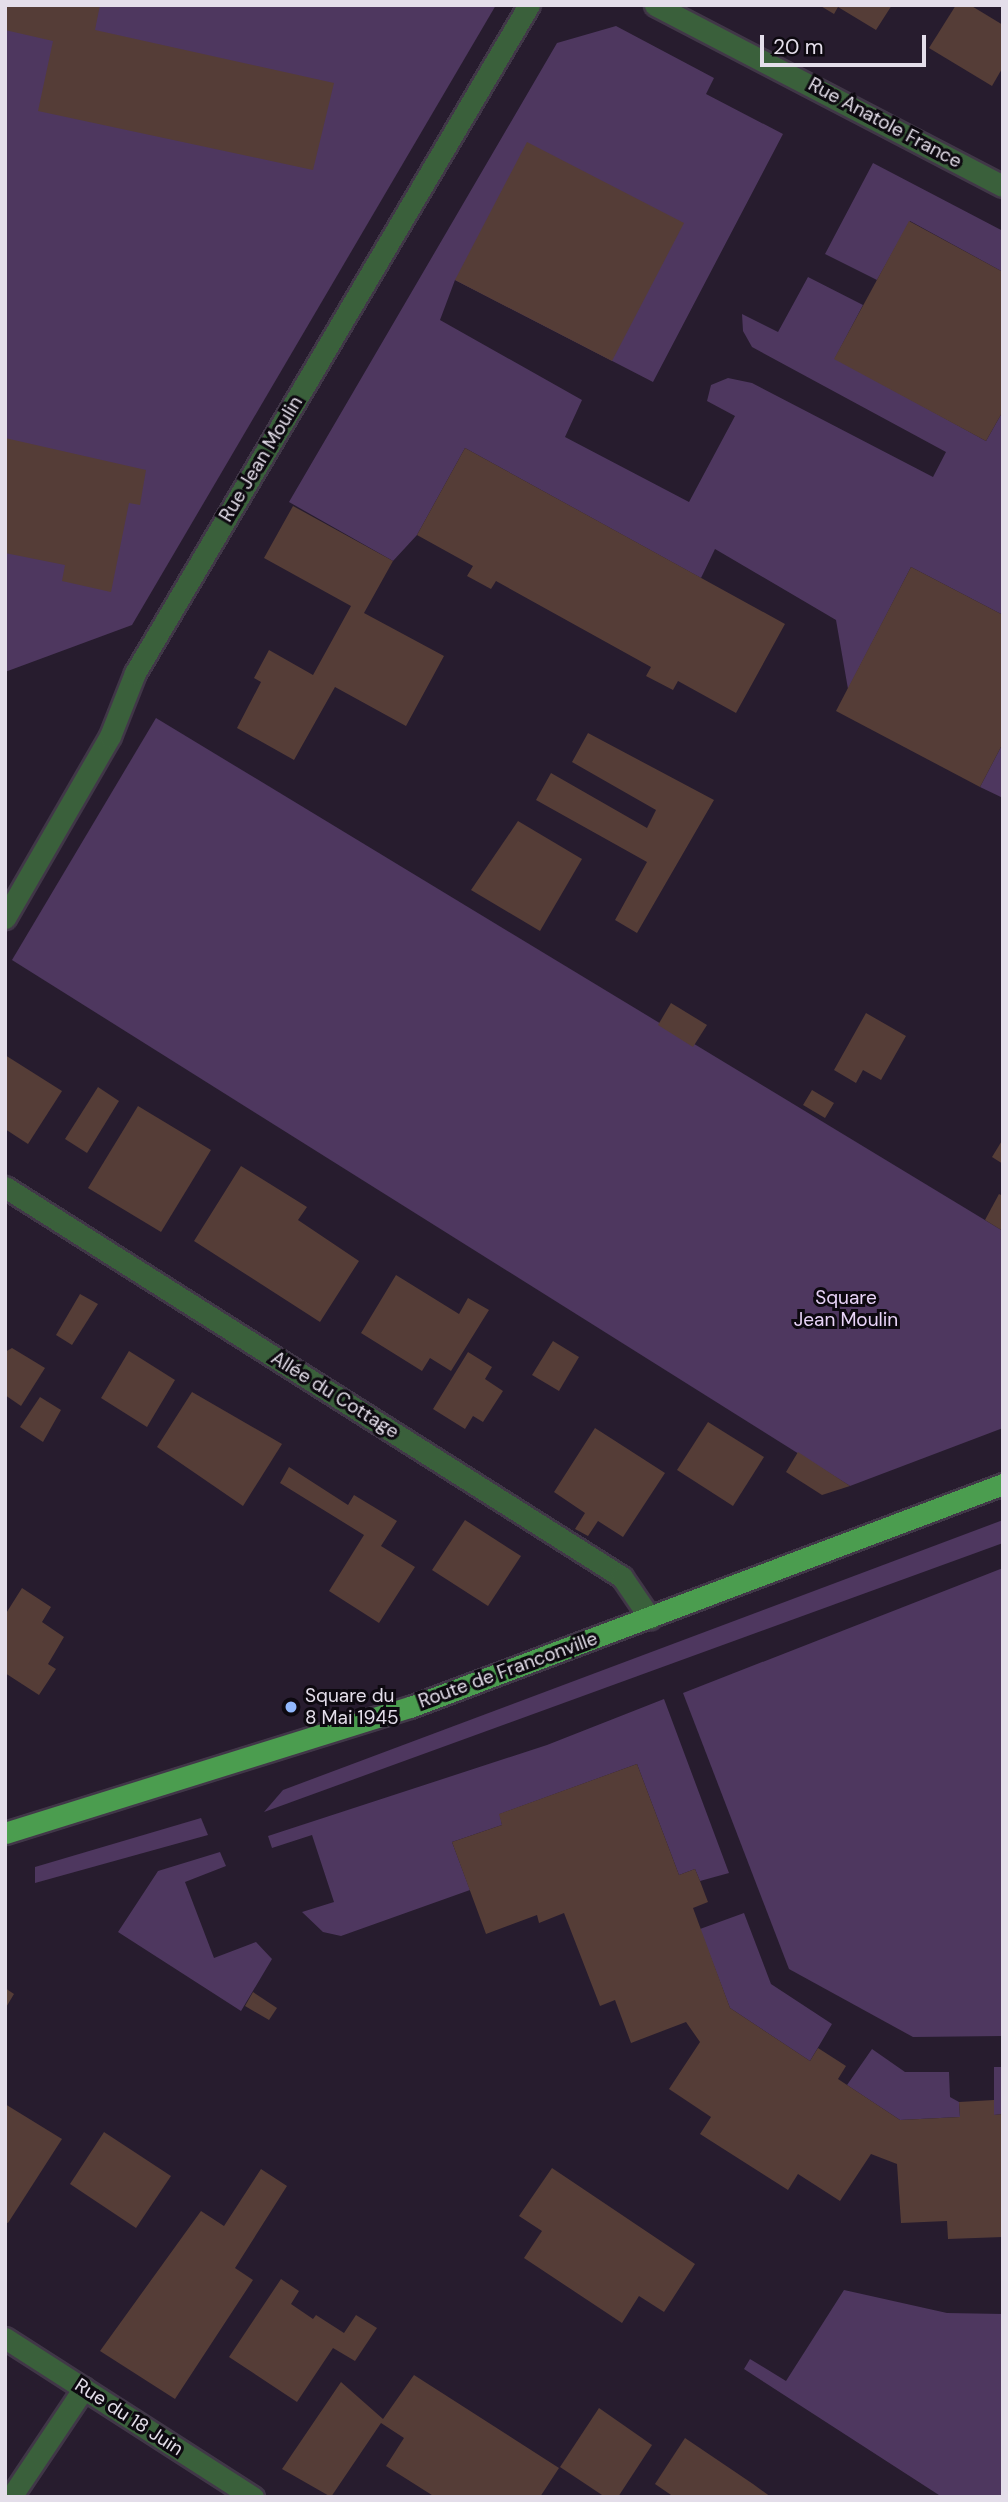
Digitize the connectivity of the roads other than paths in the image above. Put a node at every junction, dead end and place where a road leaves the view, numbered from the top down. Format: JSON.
{"nodes":[{"id":1,"x":528,"y":5,"type":"edge"},
{"id":2,"x":655,"y":5,"type":"edge"},
{"id":3,"x":1003,"y":186,"type":"edge"},
{"id":4,"x":5,"y":918,"type":"edge"},
{"id":5,"x":5,"y":1187,"type":"edge"},
{"id":6,"x":1003,"y":1484,"type":"edge"},
{"id":7,"x":650,"y":1618,"type":"junction"},
{"id":8,"x":5,"y":1833,"type":"edge"},
{"id":9,"x":5,"y":2338,"type":"edge"},
{"id":10,"x":84,"y":2388,"type":"junction"},
{"id":11,"x":11,"y":2497,"type":"edge"},
{"id":12,"x":253,"y":2497,"type":"edge"}],
"edges":[{"from":1,"to":4,"type":"street","name":"Rue Jean Moulin"},
{"from":2,"to":3,"type":"street","name":"Rue Anatole France"},
{"from":5,"to":7,"type":"street","name":"Allée du Cottage"},
{"from":6,"to":7,"type":"main road","name":"Route de Franconville"},
{"from":7,"to":8,"type":"main road","name":"Route de Franconville"},
{"from":9,"to":10,"type":"street","name":"Rue du 18 Juin"},
{"from":10,"to":11,"type":"street"},
{"from":10,"to":12,"type":"street","name":"Rue du 18 Juin"}]}
